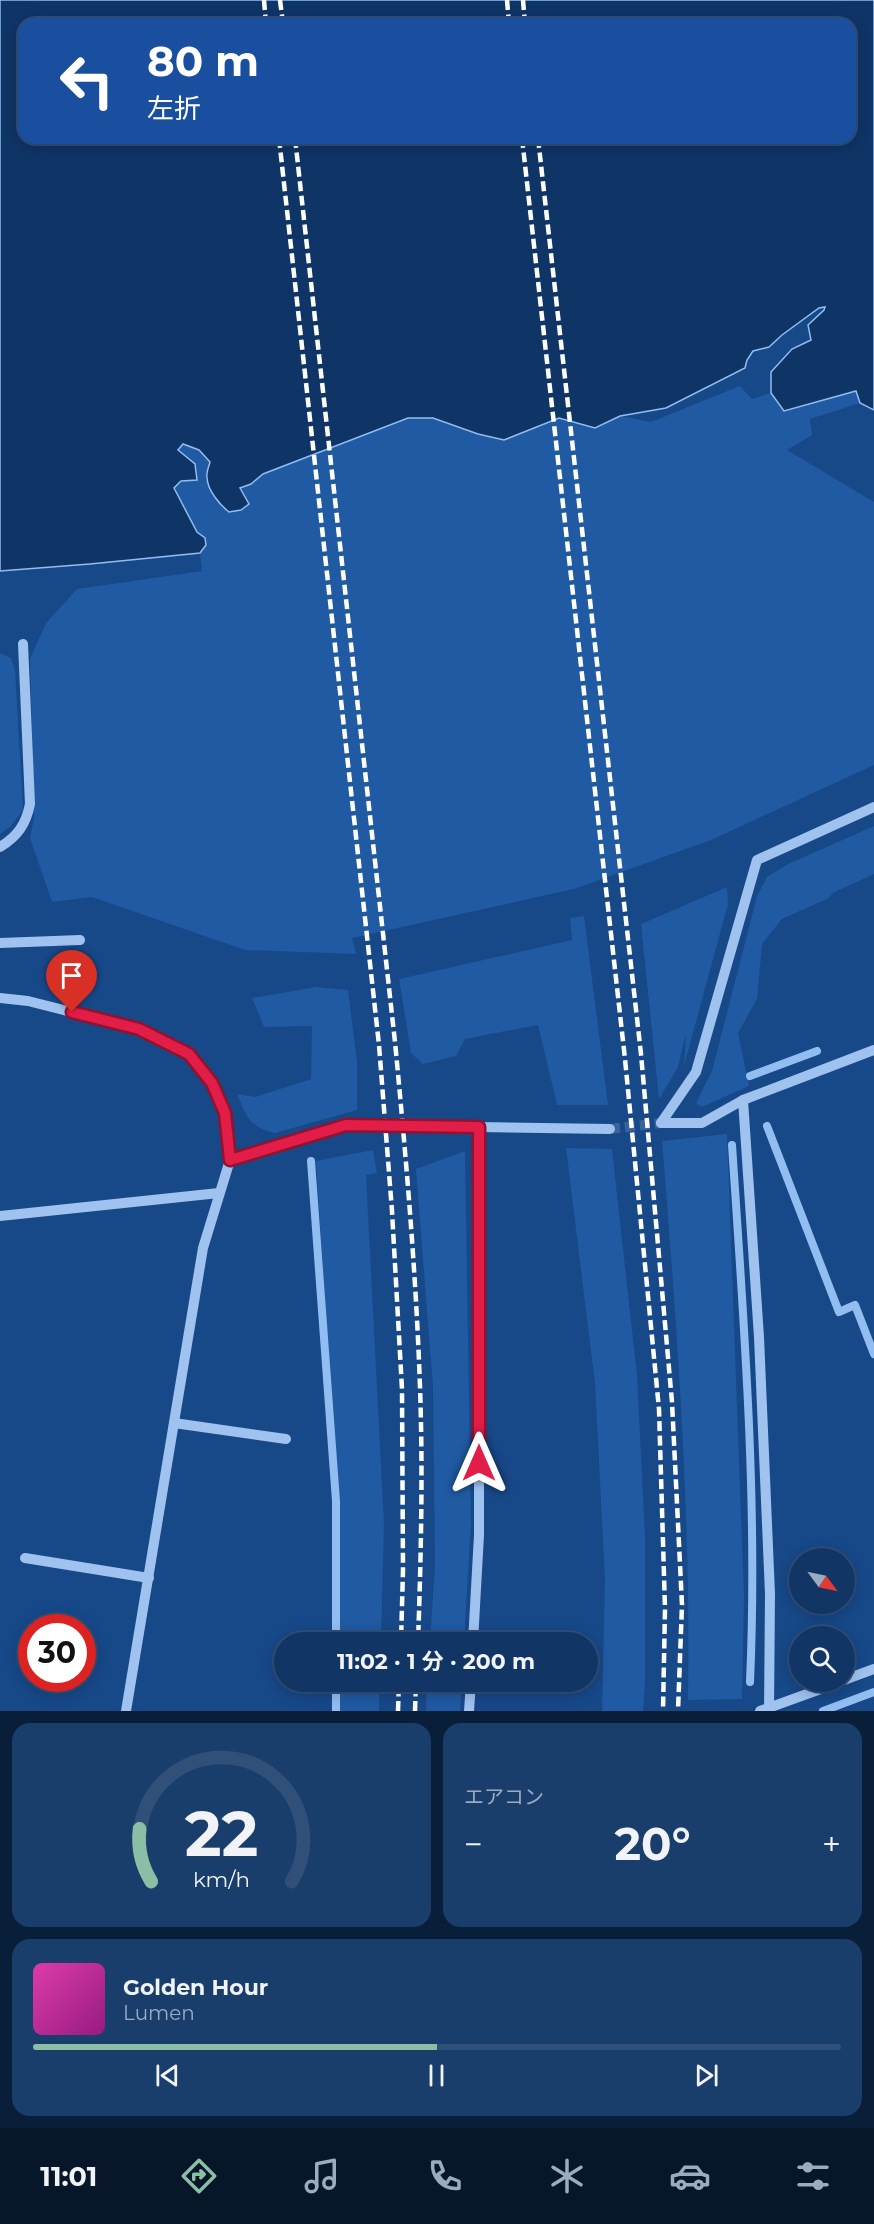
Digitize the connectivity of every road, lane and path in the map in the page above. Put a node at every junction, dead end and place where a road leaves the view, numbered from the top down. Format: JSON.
{"nodes":[{"id":1,"x":22,"y":644,"type":"dead end"},
{"id":2,"x":874,"y":807,"type":"edge"},
{"id":3,"x":0,"y":847,"type":"edge"},
{"id":4,"x":80,"y":939,"type":"dead end"},
{"id":5,"x":0,"y":943,"type":"edge"},
{"id":6,"x":0,"y":998,"type":"edge"},
{"id":7,"x":874,"y":1050,"type":"edge"},
{"id":8,"x":743,"y":1100,"type":"junction"},
{"id":9,"x":479,"y":1127,"type":"junction"},
{"id":10,"x":610,"y":1129,"type":"tunnel mouth"},
{"id":11,"x":230,"y":1160,"type":"junction"},
{"id":12,"x":219,"y":1193,"type":"junction"},
{"id":13,"x":0,"y":1216,"type":"edge"},
{"id":14,"x":174,"y":1423,"type":"junction"},
{"id":15,"x":286,"y":1440,"type":"dead end"},
{"id":16,"x":25,"y":1558,"type":"dead end"},
{"id":17,"x":149,"y":1578,"type":"junction"},
{"id":18,"x":474,"y":1632,"type":"edge"},
{"id":19,"x":874,"y":1669,"type":"edge"},
{"id":20,"x":855,"y":1676,"type":"edge"},
{"id":21,"x":470,"y":1692,"type":"edge"},
{"id":22,"x":814,"y":1692,"type":"edge"},
{"id":23,"x":766,"y":1710,"type":"edge"},
{"id":24,"x":126,"y":1711,"type":"edge"},
{"id":25,"x":469,"y":1711,"type":"edge"}],
"edges":[{"from":1,"to":3,"type":"street"},
{"from":2,"to":8,"type":"street"},
{"from":4,"to":5,"type":"street"},
{"from":6,"to":11,"type":"street"},
{"from":7,"to":8,"type":"street"},
{"from":8,"to":23,"type":"street"},
{"from":9,"to":10,"type":"street"},
{"from":9,"to":11,"type":"street"},
{"from":9,"to":18,"type":"street"},
{"from":11,"to":12,"type":"street"},
{"from":12,"to":13,"type":"street"},
{"from":12,"to":14,"type":"street"},
{"from":14,"to":15,"type":"street"},
{"from":14,"to":17,"type":"street"},
{"from":16,"to":17,"type":"street"},
{"from":17,"to":24,"type":"street"},
{"from":19,"to":20,"type":"street"},
{"from":21,"to":25,"type":"street"},
{"from":22,"to":23,"type":"street"}]}
